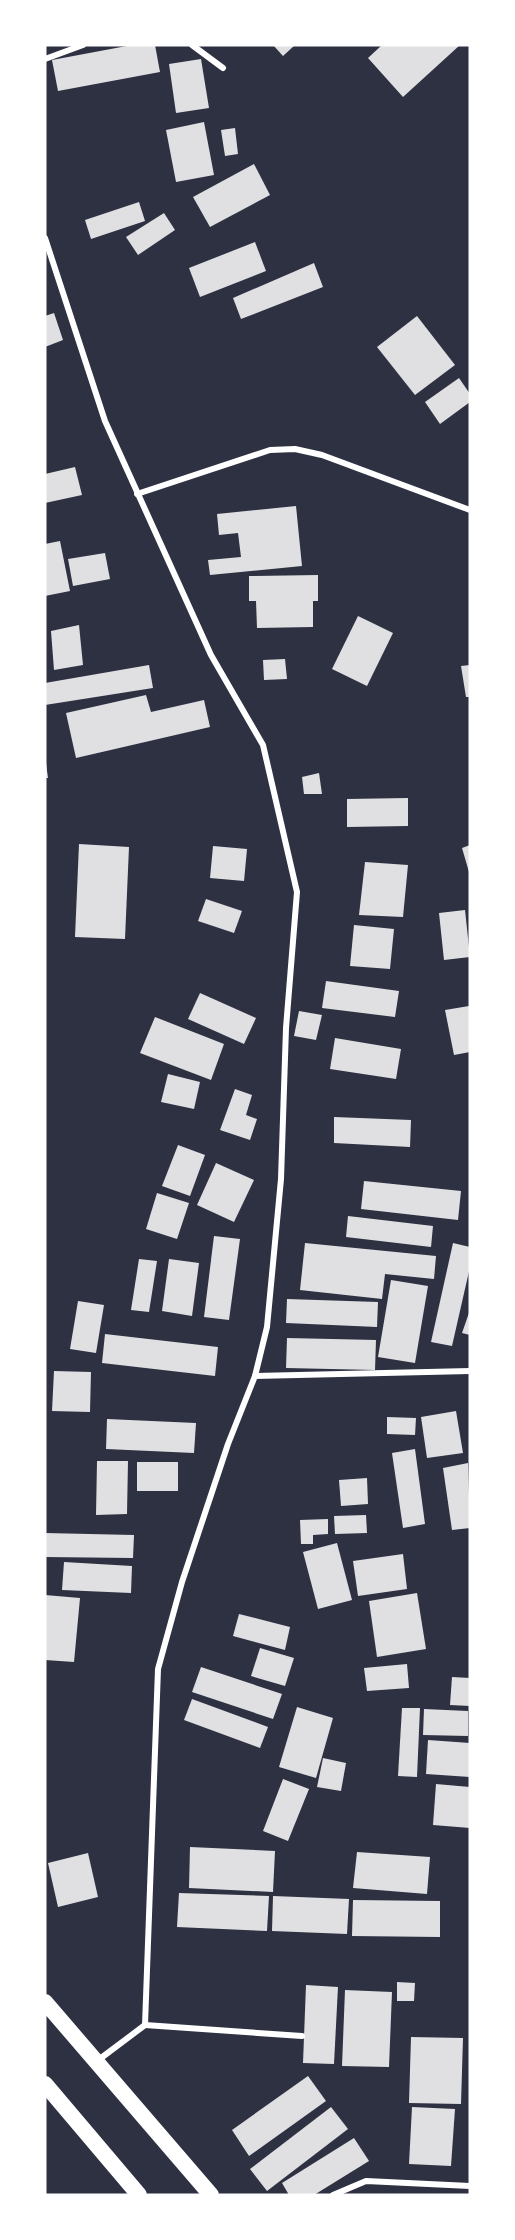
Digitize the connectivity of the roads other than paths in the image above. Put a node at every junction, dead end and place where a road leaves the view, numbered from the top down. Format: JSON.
{"nodes":[{"id":1,"x":83,"y":45,"type":"edge"},
{"id":2,"x":192,"y":45,"type":"edge"},
{"id":3,"x":45,"y":59,"type":"edge"},
{"id":4,"x":223,"y":68,"type":"dead end"},
{"id":5,"x":45,"y":238,"type":"edge"},
{"id":6,"x":138,"y":494,"type":"junction"},
{"id":7,"x":470,"y":510,"type":"edge"},
{"id":8,"x":470,"y":1371,"type":"edge"},
{"id":9,"x":255,"y":1376,"type":"junction"},
{"id":10,"x":45,"y":2002,"type":"edge"},
{"id":11,"x":145,"y":2025,"type":"junction"},
{"id":12,"x":302,"y":2036,"type":"dead end"},
{"id":13,"x":96,"y":2062,"type":"junction"},
{"id":14,"x":45,"y":2084,"type":"edge"},
{"id":15,"x":470,"y":2186,"type":"edge"},
{"id":16,"x":139,"y":2195,"type":"edge"},
{"id":17,"x":211,"y":2195,"type":"edge"},
{"id":18,"x":333,"y":2195,"type":"edge"}],
"edges":[{"from":1,"to":3,"type":"street"},
{"from":2,"to":4,"type":"street"},
{"from":5,"to":6,"type":"street"},
{"from":6,"to":7,"type":"street"},
{"from":6,"to":9,"type":"street"},
{"from":8,"to":9,"type":"street"},
{"from":9,"to":11,"type":"street"},
{"from":10,"to":13,"type":"highway"},
{"from":11,"to":12,"type":"street"},
{"from":11,"to":13,"type":"street"},
{"from":13,"to":17,"type":"highway"},
{"from":14,"to":16,"type":"highway"},
{"from":15,"to":18,"type":"street"}]}
